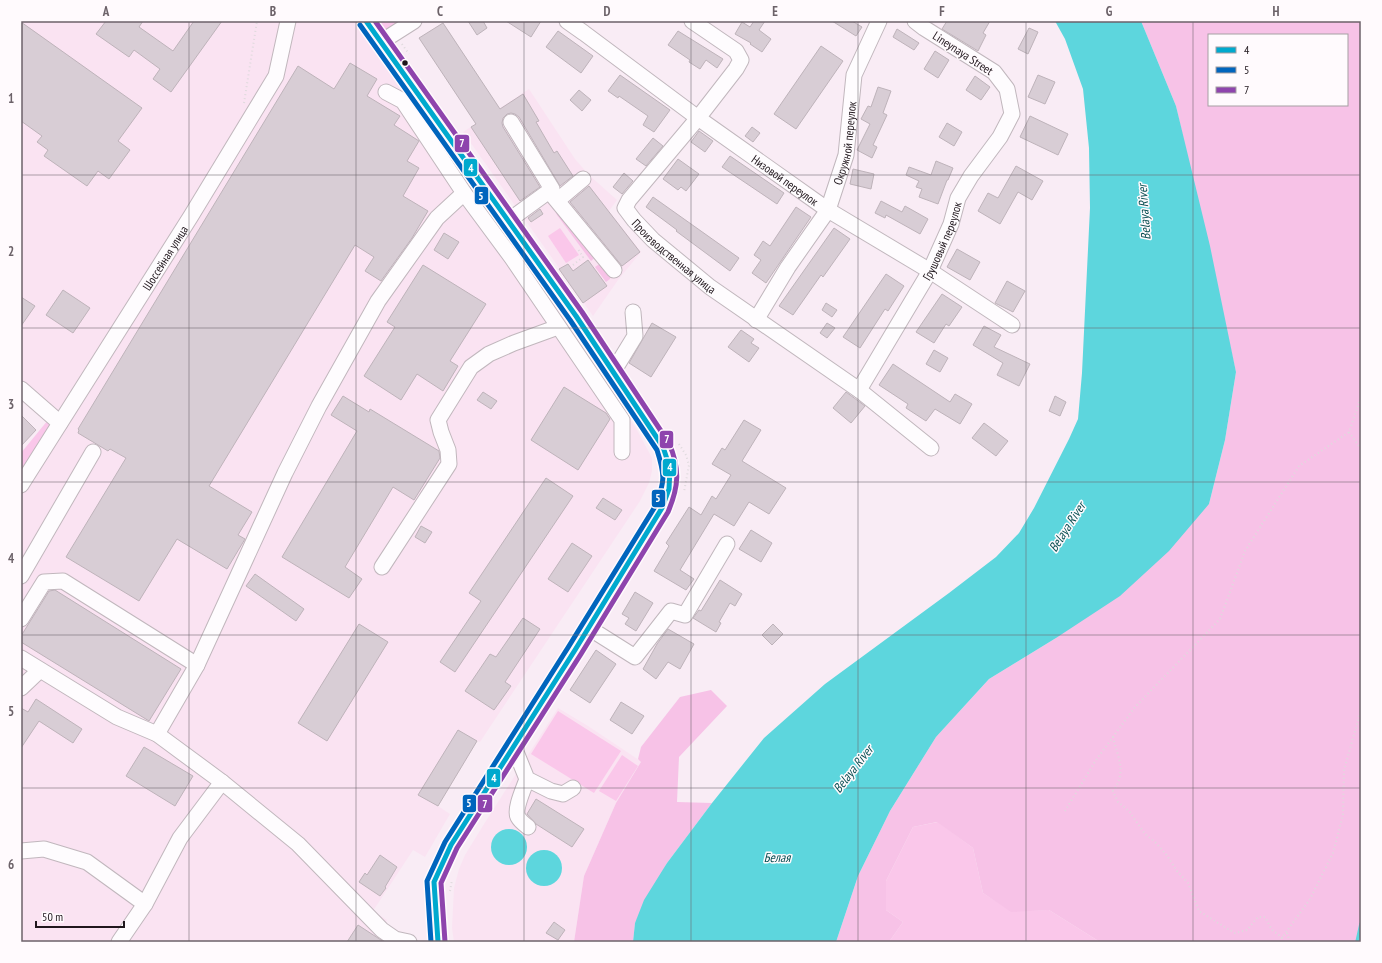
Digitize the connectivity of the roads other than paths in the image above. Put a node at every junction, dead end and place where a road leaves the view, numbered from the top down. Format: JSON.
{"nodes":[{"id":1,"x":288,"y":21,"type":"edge"},
{"id":2,"x":366,"y":21,"type":"edge"},
{"id":3,"x":414,"y":21,"type":"edge"},
{"id":4,"x":567,"y":21,"type":"edge"},
{"id":5,"x":692,"y":21,"type":"edge"},
{"id":6,"x":879,"y":21,"type":"edge"},
{"id":7,"x":915,"y":21,"type":"edge"},
{"id":8,"x":388,"y":38,"type":"junction"},
{"id":9,"x":1007,"y":89,"type":"joint"},
{"id":10,"x":386,"y":92,"type":"dead end"},
{"id":11,"x":698,"y":118,"type":"junction"},
{"id":12,"x":511,"y":122,"type":"dead end"},
{"id":13,"x":583,"y":179,"type":"dead end"},
{"id":14,"x":464,"y":193,"type":"junction"},
{"id":15,"x":554,"y":196,"type":"junction"},
{"id":16,"x":828,"y":210,"type":"junction"},
{"id":17,"x":508,"y":221,"type":"junction"},
{"id":18,"x":614,"y":270,"type":"dead end"},
{"id":19,"x":930,"y":271,"type":"junction"},
{"id":20,"x":633,"y":312,"type":"dead end"},
{"id":21,"x":756,"y":320,"type":"junction"},
{"id":22,"x":1012,"y":325,"type":"dead end"},
{"id":23,"x":558,"y":326,"type":"junction"},
{"id":24,"x":613,"y":372,"type":"junction"},
{"id":25,"x":21,"y":389,"type":"edge"},
{"id":26,"x":859,"y":390,"type":"junction"},
{"id":27,"x":60,"y":423,"type":"junction"},
{"id":28,"x":931,"y":448,"type":"dead end"},
{"id":29,"x":93,"y":452,"type":"dead end"},
{"id":30,"x":622,"y":452,"type":"dead end"},
{"id":31,"x":21,"y":485,"type":"edge"},
{"id":32,"x":728,"y":544,"type":"dead end"},
{"id":33,"x":382,"y":567,"type":"dead end"},
{"id":34,"x":21,"y":576,"type":"edge"},
{"id":35,"x":21,"y":619,"type":"edge"},
{"id":36,"x":589,"y":628,"type":"junction"},
{"id":37,"x":21,"y":658,"type":"edge"},
{"id":38,"x":197,"y":665,"type":"junction"},
{"id":39,"x":40,"y":670,"type":"junction"},
{"id":40,"x":21,"y":688,"type":"edge"},
{"id":41,"x":157,"y":734,"type":"junction"},
{"id":42,"x":514,"y":747,"type":"junction"},
{"id":43,"x":527,"y":779,"type":"junction"},
{"id":44,"x":222,"y":782,"type":"junction"},
{"id":45,"x":573,"y":788,"type":"dead end"},
{"id":46,"x":528,"y":827,"type":"dead end"},
{"id":47,"x":21,"y":851,"type":"edge"},
{"id":48,"x":145,"y":904,"type":"junction"},
{"id":49,"x":119,"y":942,"type":"edge"},
{"id":50,"x":409,"y":942,"type":"edge"},
{"id":51,"x":438,"y":942,"type":"edge"}],
"edges":[{"from":1,"to":27,"type":"street","name":"Шоссейная улица"},
{"from":2,"to":8,"type":"main road"},
{"from":3,"to":8,"type":"street"},
{"from":4,"to":11,"type":"street","name":"Низовой переулок"},
{"from":5,"to":11,"type":"street","name":"Производственная улица"},
{"from":6,"to":16,"type":"street","name":"Окружной переулок"},
{"from":7,"to":9,"type":"street","name":"Lineynaya Street"},
{"from":8,"to":17,"type":"main road"},
{"from":9,"to":19,"type":"street","name":"Грушовый переулок"},
{"from":10,"to":14,"type":"street"},
{"from":11,"to":16,"type":"street","name":"Низовой переулок"},
{"from":11,"to":21,"type":"street","name":"Производственная улица"},
{"from":12,"to":15,"type":"street"},
{"from":13,"to":15,"type":"street"},
{"from":14,"to":23,"type":"street"},
{"from":14,"to":38,"type":"street"},
{"from":15,"to":17,"type":"street"},
{"from":15,"to":18,"type":"street"},
{"from":16,"to":19,"type":"street","name":"Низовой переулок"},
{"from":16,"to":21,"type":"street","name":"Окружной переулок"},
{"from":17,"to":24,"type":"main road"},
{"from":19,"to":22,"type":"street","name":"Низовой переулок"},
{"from":19,"to":26,"type":"street","name":"Грушовый переулок"},
{"from":20,"to":24,"type":"street"},
{"from":21,"to":26,"type":"street","name":"Производственная улица"},
{"from":23,"to":30,"type":"street"},
{"from":23,"to":33,"type":"street"},
{"from":24,"to":36,"type":"main road"},
{"from":25,"to":27,"type":"street"},
{"from":26,"to":28,"type":"street","name":"Производственная улица"},
{"from":27,"to":31,"type":"street","name":"Шоссейная улица"},
{"from":29,"to":34,"type":"street"},
{"from":32,"to":36,"type":"street"},
{"from":35,"to":38,"type":"street"},
{"from":36,"to":42,"type":"main road"},
{"from":37,"to":39,"type":"street"},
{"from":38,"to":41,"type":"street"},
{"from":39,"to":40,"type":"street"},
{"from":39,"to":41,"type":"street"},
{"from":41,"to":44,"type":"street"},
{"from":42,"to":43,"type":"street"},
{"from":42,"to":51,"type":"main road"},
{"from":43,"to":45,"type":"street"},
{"from":43,"to":46,"type":"street"},
{"from":44,"to":48,"type":"street"},
{"from":44,"to":50,"type":"street"},
{"from":47,"to":48,"type":"street"},
{"from":48,"to":49,"type":"street"}]}
